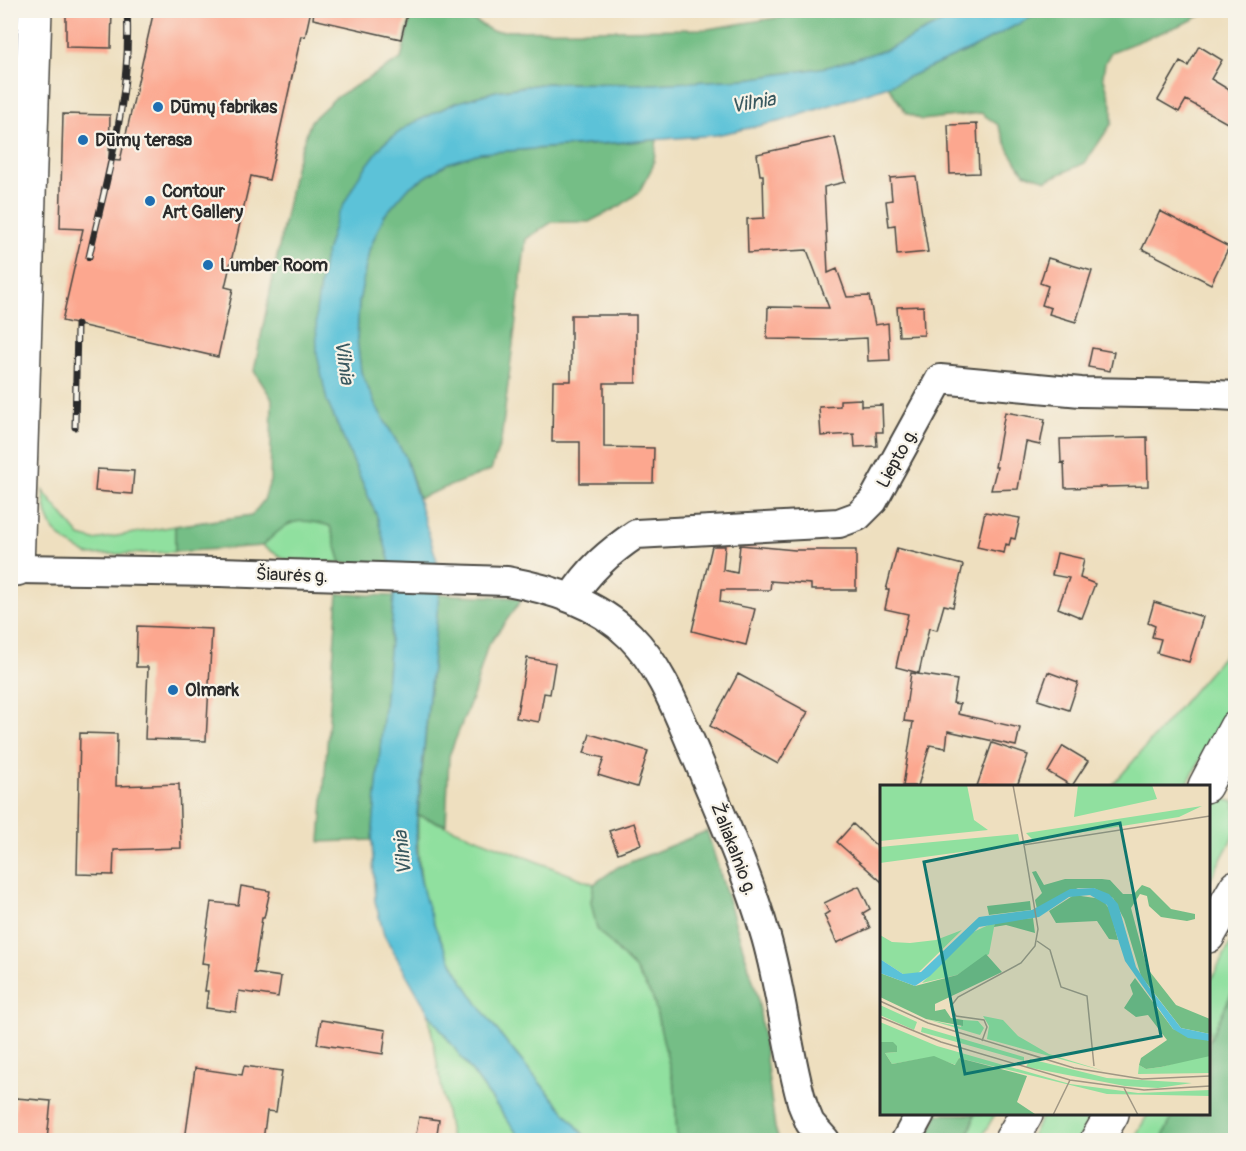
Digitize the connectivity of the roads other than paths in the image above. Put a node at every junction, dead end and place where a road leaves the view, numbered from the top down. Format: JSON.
{"nodes":[{"id":1,"x":35,"y":10,"type":"edge"},
{"id":2,"x":1236,"y":396,"type":"edge"},
{"id":3,"x":14,"y":569,"type":"edge"},
{"id":4,"x":571,"y":598,"type":"junction"},
{"id":5,"x":1236,"y":727,"type":"edge"},
{"id":6,"x":1236,"y":782,"type":"edge"},
{"id":7,"x":1206,"y":785,"type":"edge"},
{"id":8,"x":1210,"y":793,"type":"edge"},
{"id":9,"x":1236,"y":887,"type":"edge"},
{"id":10,"x":1210,"y":934,"type":"edge"},
{"id":11,"x":919,"y":1115,"type":"edge"},
{"id":12,"x":1025,"y":1115,"type":"edge"},
{"id":13,"x":1111,"y":1115,"type":"edge"},
{"id":14,"x":825,"y":1140,"type":"edge"},
{"id":15,"x":906,"y":1140,"type":"edge"},
{"id":16,"x":1011,"y":1140,"type":"edge"},
{"id":17,"x":1097,"y":1140,"type":"edge"}],
"edges":[{"from":1,"to":3,"type":"main road"},
{"from":2,"to":4,"type":"street","name":"Liepto g."},
{"from":3,"to":4,"type":"street","name":"Šiaurės g."},
{"from":4,"to":14,"type":"street","name":"Žaliakalnio g."},
{"from":5,"to":7,"type":"main road"},
{"from":6,"to":8,"type":"main road"},
{"from":9,"to":10,"type":"main road"},
{"from":11,"to":15,"type":"street"},
{"from":12,"to":16,"type":"main road"},
{"from":13,"to":17,"type":"main road"}]}
